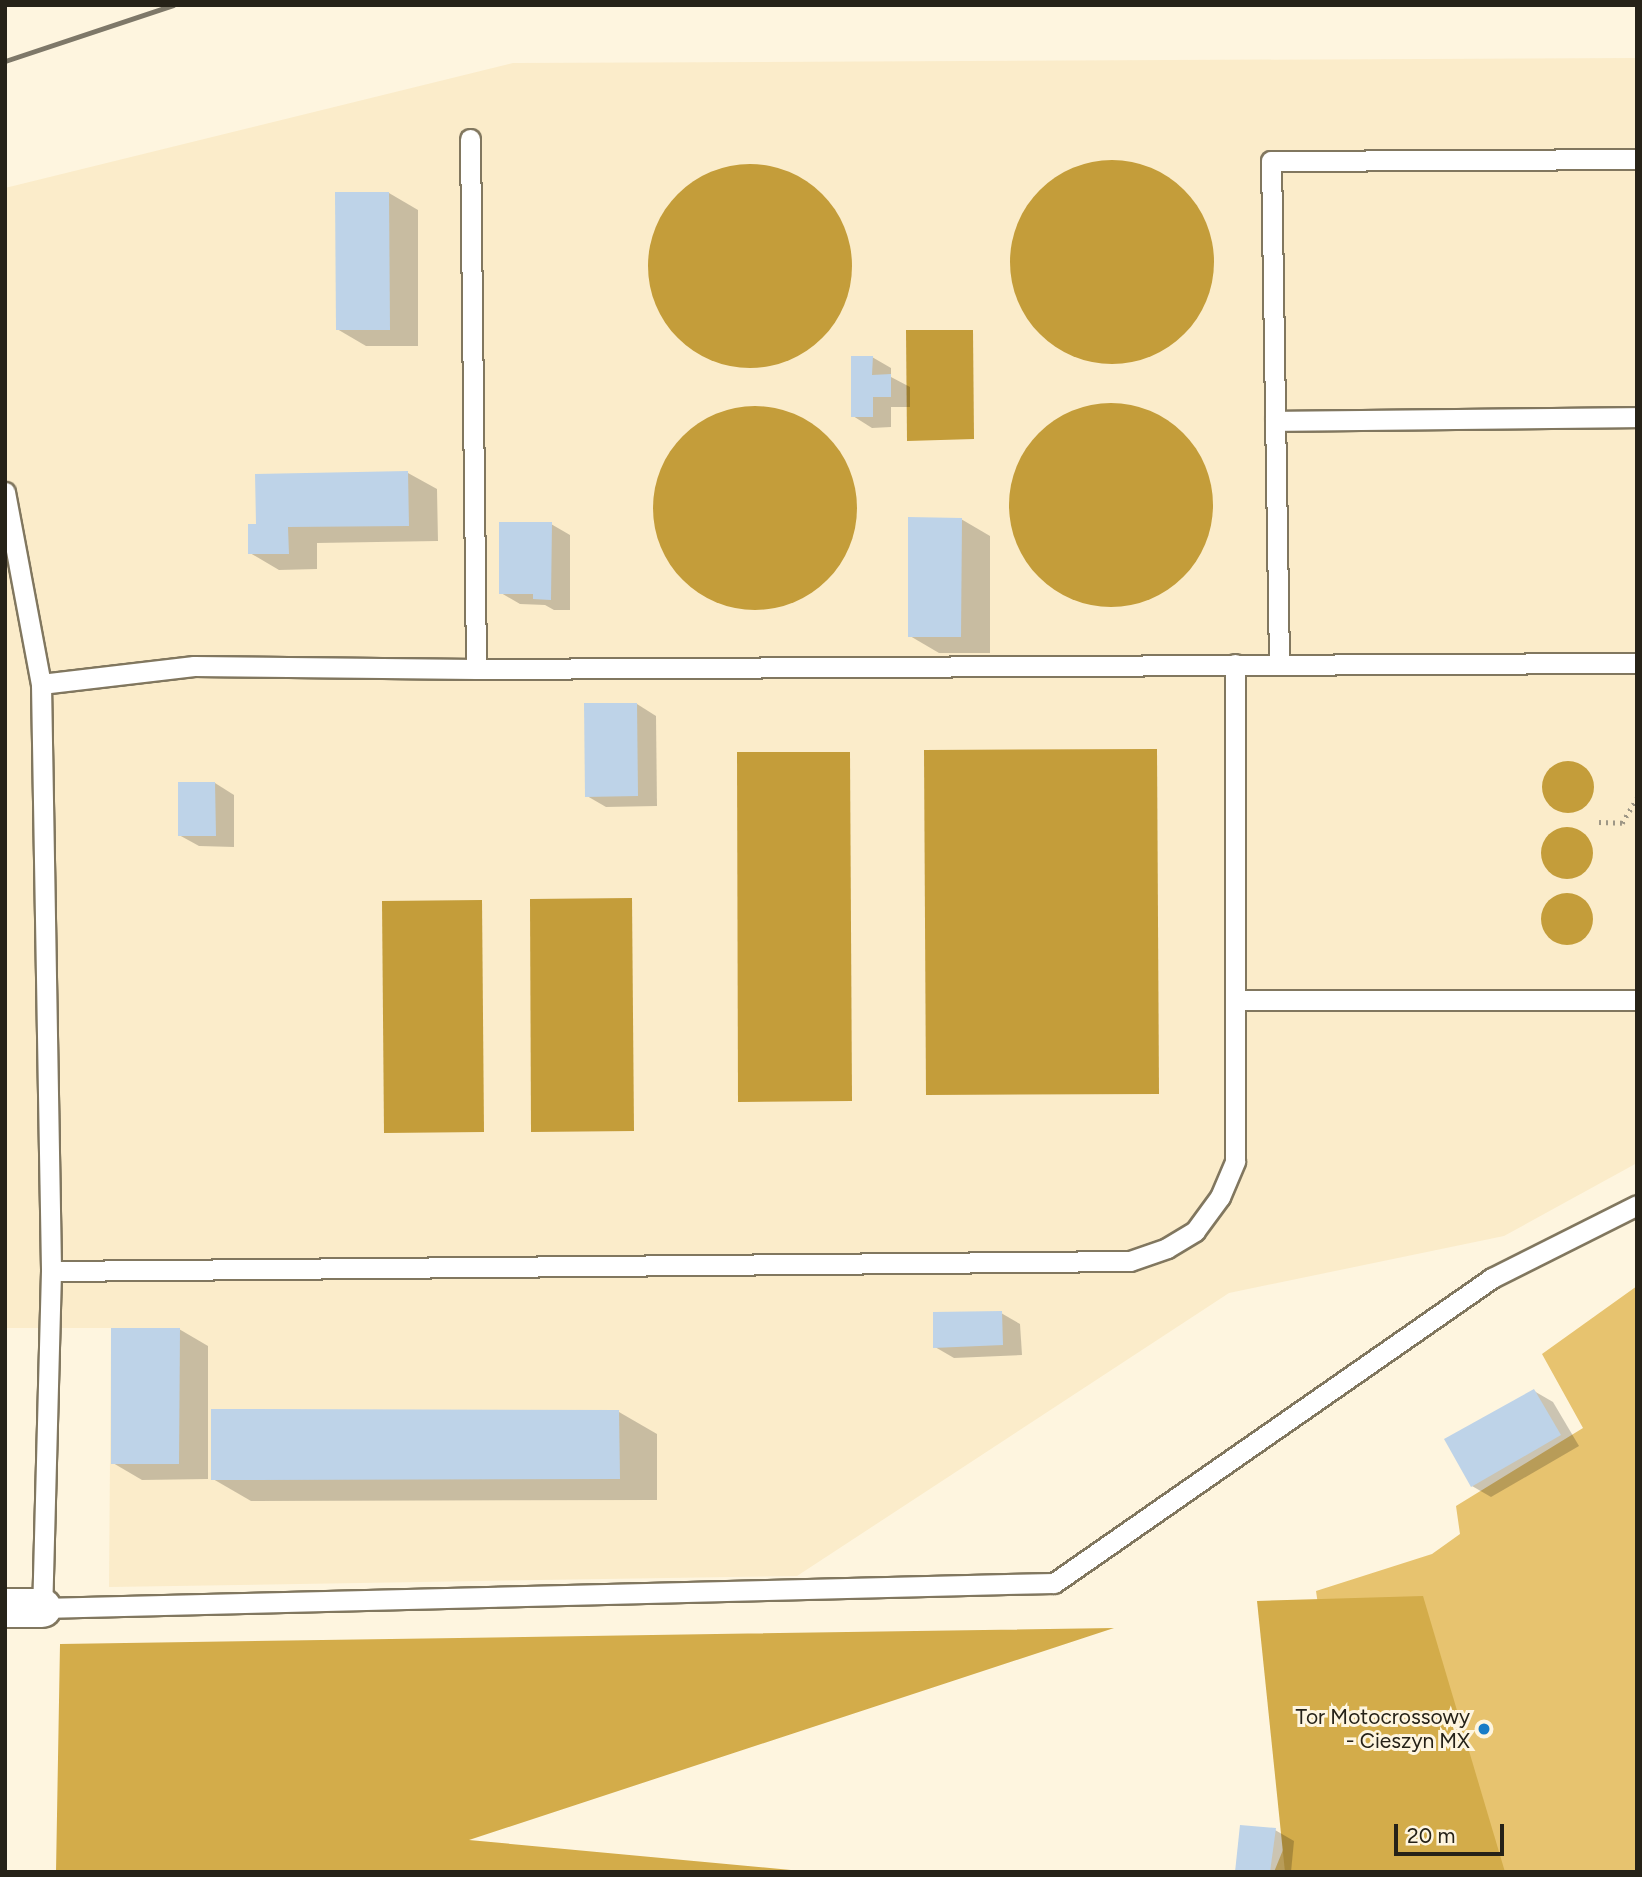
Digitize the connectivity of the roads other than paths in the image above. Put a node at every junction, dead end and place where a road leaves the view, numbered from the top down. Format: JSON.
{"nodes":[{"id":1,"x":470,"y":139,"type":"dead end"},
{"id":2,"x":1637,"y":159,"type":"edge"},
{"id":3,"x":1637,"y":417,"type":"edge"},
{"id":4,"x":1275,"y":421,"type":"junction"},
{"id":5,"x":5,"y":492,"type":"edge"},
{"id":6,"x":1279,"y":663,"type":"junction"},
{"id":7,"x":1637,"y":663,"type":"edge"},
{"id":8,"x":1235,"y":664,"type":"junction"},
{"id":9,"x":476,"y":670,"type":"junction"},
{"id":10,"x":41,"y":684,"type":"junction"},
{"id":11,"x":1237,"y":1000,"type":"junction"},
{"id":12,"x":1637,"y":1000,"type":"edge"},
{"id":13,"x":1637,"y":1205,"type":"edge"},
{"id":14,"x":51,"y":1271,"type":"junction"},
{"id":15,"x":23,"y":1608,"type":"edge"}],
"edges":[{"from":1,"to":9,"type":"lane"},
{"from":2,"to":4,"type":"lane"},
{"from":3,"to":4,"type":"lane"},
{"from":4,"to":6,"type":"lane"},
{"from":5,"to":10,"type":"lane"},
{"from":6,"to":7,"type":"lane"},
{"from":6,"to":8,"type":"lane"},
{"from":8,"to":9,"type":"lane"},
{"from":8,"to":11,"type":"lane"},
{"from":9,"to":10,"type":"lane"},
{"from":10,"to":14,"type":"lane"},
{"from":11,"to":12,"type":"lane"},
{"from":11,"to":14,"type":"lane"},
{"from":13,"to":15,"type":"lane"},
{"from":14,"to":15,"type":"lane"}]}
